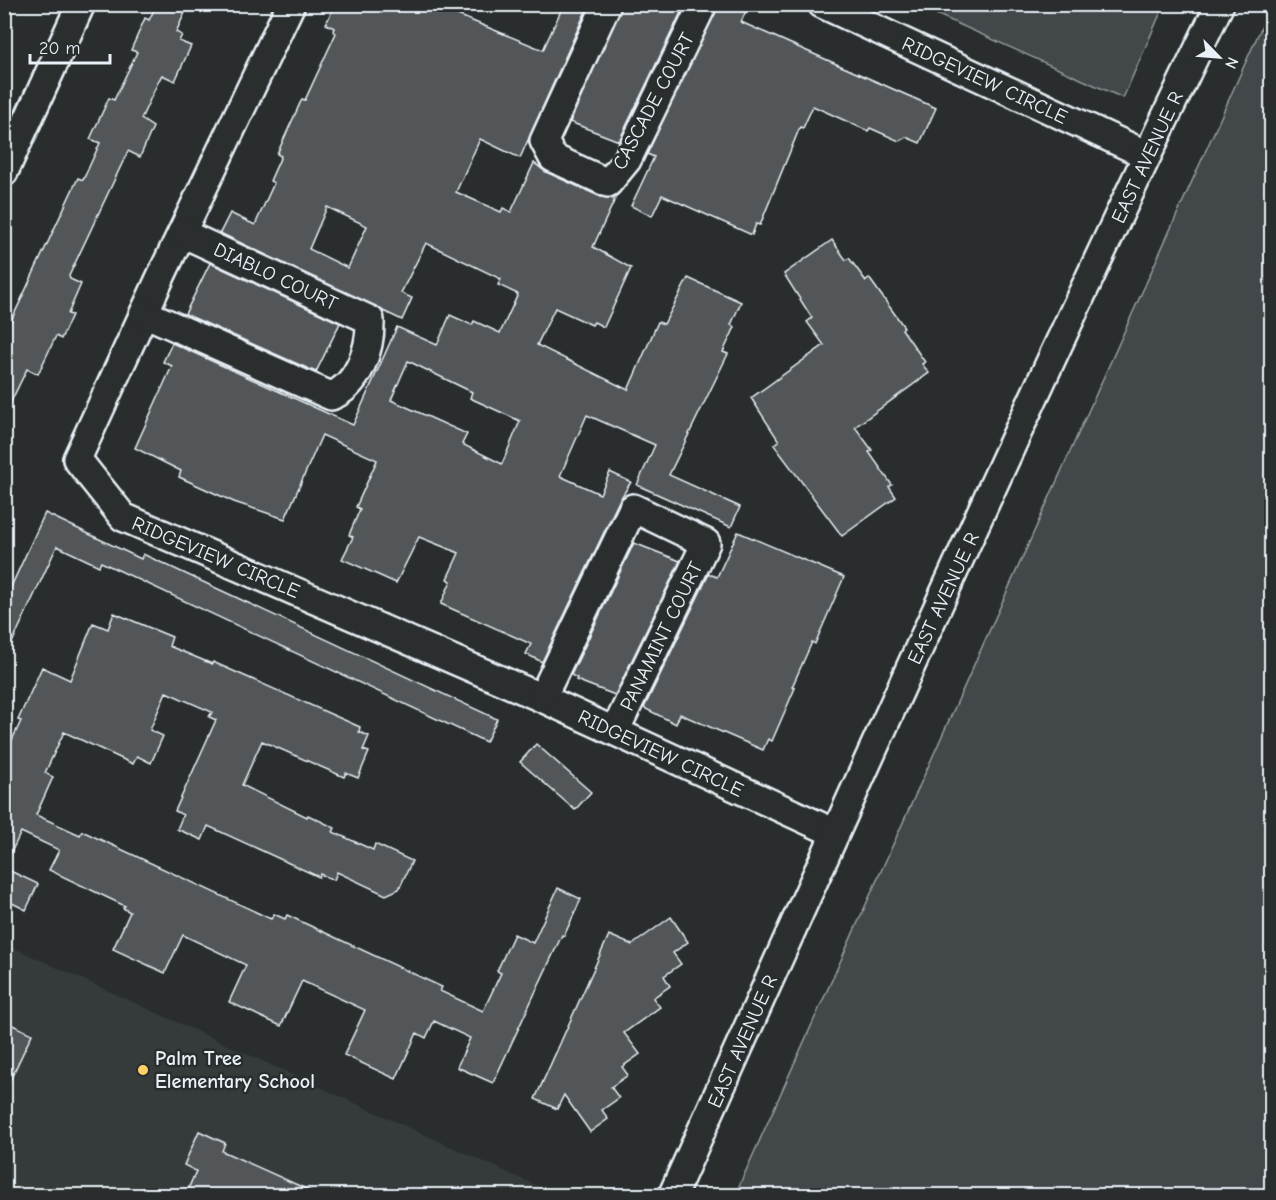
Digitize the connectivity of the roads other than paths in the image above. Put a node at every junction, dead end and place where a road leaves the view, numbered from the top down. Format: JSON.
{"nodes":[{"id":1,"x":81,"y":4,"type":"edge"},
{"id":2,"x":291,"y":4,"type":"edge"},
{"id":3,"x":607,"y":4,"type":"edge"},
{"id":4,"x":703,"y":4,"type":"edge"},
{"id":5,"x":822,"y":4,"type":"edge"},
{"id":6,"x":1220,"y":4,"type":"edge"},
{"id":7,"x":1147,"y":155,"type":"junction"},
{"id":8,"x":4,"y":172,"type":"edge"},
{"id":9,"x":182,"y":232,"type":"junction"},
{"id":10,"x":144,"y":313,"type":"junction"},
{"id":11,"x":542,"y":698,"type":"junction"},
{"id":12,"x":615,"y":731,"type":"junction"},
{"id":13,"x":835,"y":833,"type":"junction"},
{"id":14,"x":672,"y":1196,"type":"edge"}],
"edges":[{"from":1,"to":8,"type":"street"},
{"from":2,"to":9,"type":"street","name":"RIDGEVIEW CIRCLE"},
{"from":3,"to":4,"type":"street","name":"CASCADE COURT"},
{"from":5,"to":7,"type":"street","name":"RIDGEVIEW CIRCLE"},
{"from":6,"to":7,"type":"street","name":"EAST AVENUE R"},
{"from":7,"to":13,"type":"street","name":"EAST AVENUE R"},
{"from":9,"to":10,"type":"street","name":"RIDGEVIEW CIRCLE"},
{"from":9,"to":10,"type":"street","name":"DIABLO COURT"},
{"from":10,"to":11,"type":"street","name":"RIDGEVIEW CIRCLE"},
{"from":11,"to":12,"type":"street","name":"RIDGEVIEW CIRCLE"},
{"from":11,"to":12,"type":"street","name":"PANAMINT COURT"},
{"from":12,"to":13,"type":"street","name":"RIDGEVIEW CIRCLE"},
{"from":13,"to":14,"type":"street","name":"EAST AVENUE R"}]}
